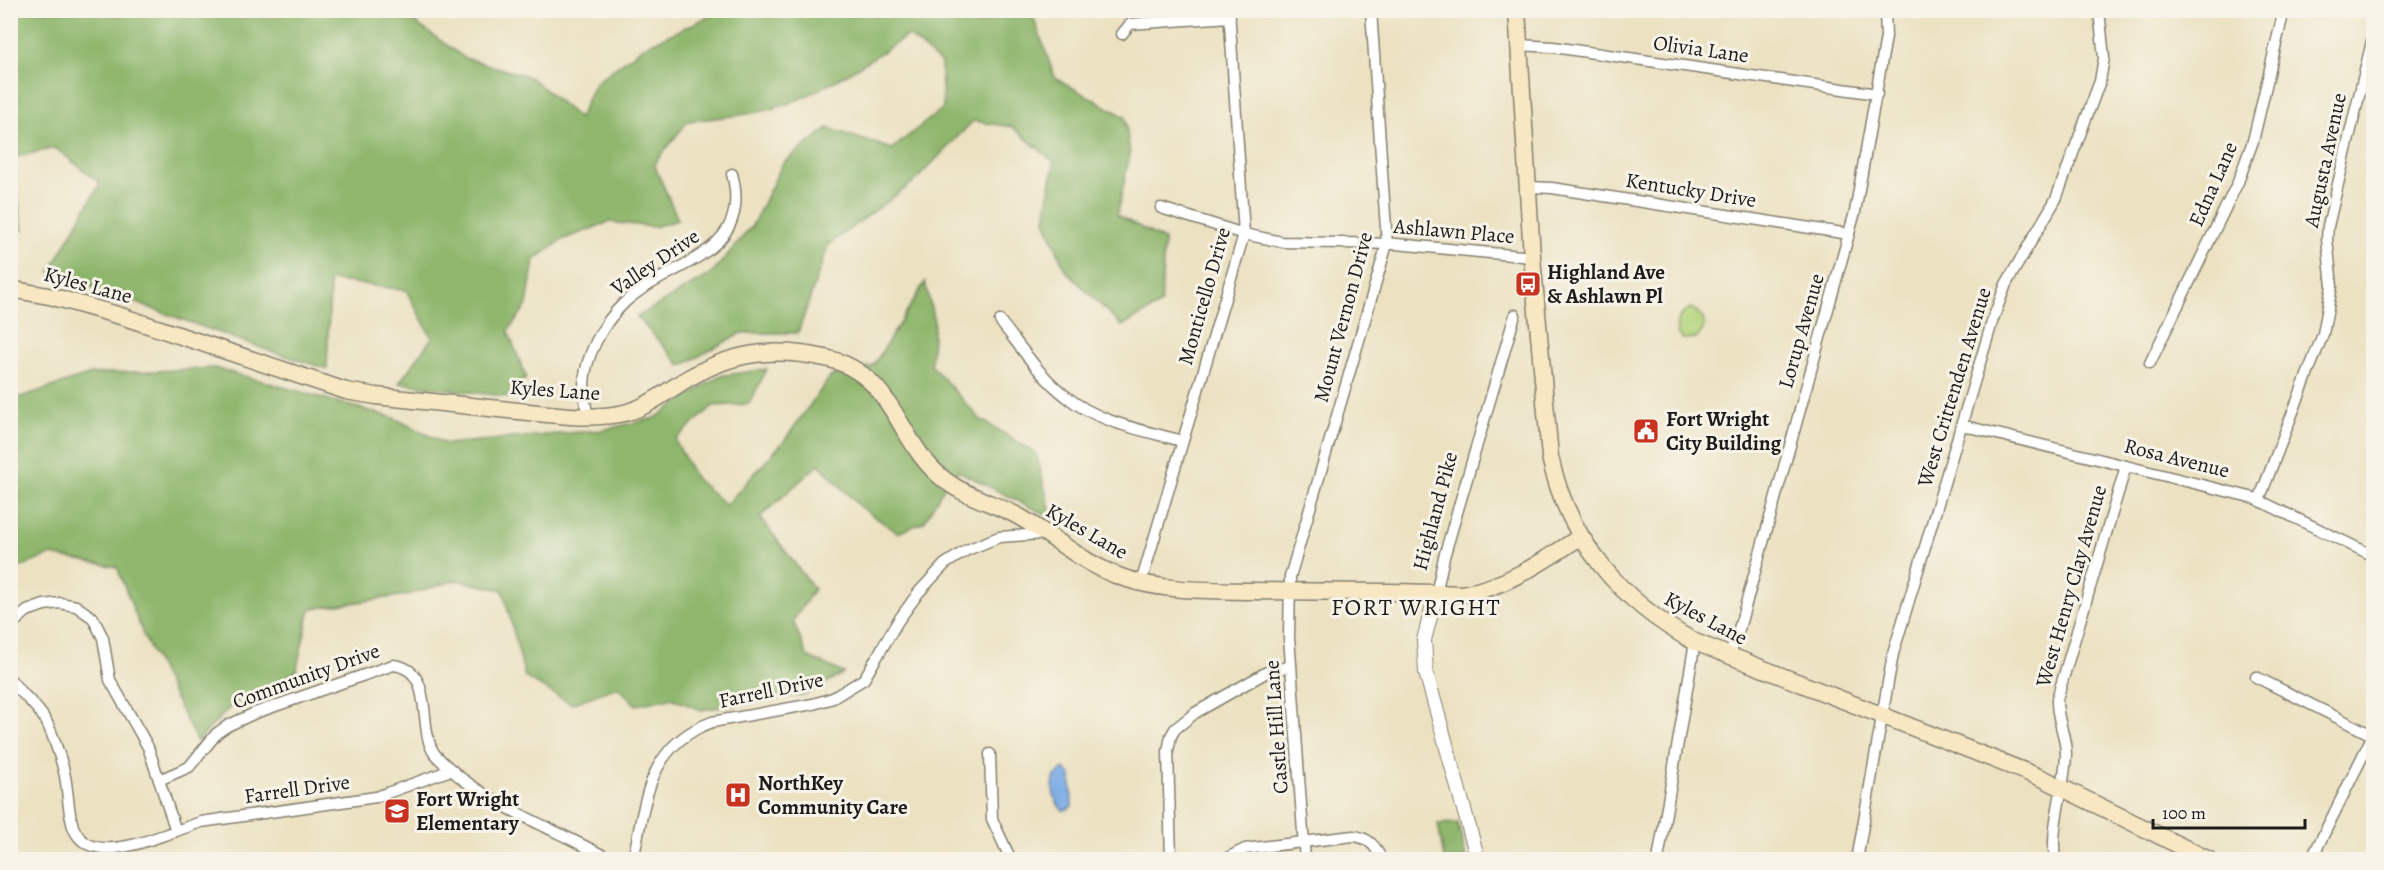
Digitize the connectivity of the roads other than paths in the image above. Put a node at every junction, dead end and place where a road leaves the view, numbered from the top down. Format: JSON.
{"nodes":[{"id":1,"x":1371,"y":10,"type":"edge"},
{"id":2,"x":1517,"y":10,"type":"edge"},
{"id":3,"x":1885,"y":10,"type":"edge"},
{"id":4,"x":2099,"y":10,"type":"edge"},
{"id":5,"x":2284,"y":10,"type":"edge"},
{"id":6,"x":1230,"y":14,"type":"edge"},
{"id":7,"x":2373,"y":33,"type":"edge"},
{"id":8,"x":1122,"y":34,"type":"dead end"},
{"id":9,"x":1519,"y":45,"type":"junction"},
{"id":10,"x":1877,"y":94,"type":"junction"},
{"id":11,"x":732,"y":174,"type":"dead end"},
{"id":12,"x":1528,"y":187,"type":"junction"},
{"id":13,"x":1161,"y":208,"type":"dead end"},
{"id":14,"x":1244,"y":234,"type":"junction"},
{"id":15,"x":1849,"y":234,"type":"junction"},
{"id":16,"x":1387,"y":244,"type":"junction"},
{"id":17,"x":1532,"y":257,"type":"junction"},
{"id":18,"x":10,"y":289,"type":"edge"},
{"id":19,"x":1515,"y":315,"type":"dead end"},
{"id":20,"x":1000,"y":321,"type":"dead end"},
{"id":21,"x":2150,"y":363,"type":"dead end"},
{"id":22,"x":588,"y":417,"type":"junction"},
{"id":23,"x":1961,"y":425,"type":"junction"},
{"id":24,"x":1182,"y":441,"type":"junction"},
{"id":25,"x":2126,"y":466,"type":"junction"},
{"id":26,"x":2259,"y":500,"type":"junction"},
{"id":27,"x":1044,"y":534,"type":"junction"},
{"id":28,"x":1580,"y":537,"type":"junction"},
{"id":29,"x":2373,"y":556,"type":"edge"},
{"id":30,"x":1141,"y":583,"type":"junction"},
{"id":31,"x":1289,"y":592,"type":"junction"},
{"id":32,"x":1436,"y":594,"type":"junction"},
{"id":33,"x":10,"y":626,"type":"edge"},
{"id":34,"x":1695,"y":642,"type":"junction"},
{"id":35,"x":1729,"y":657,"type":"junction"},
{"id":36,"x":1291,"y":666,"type":"junction"},
{"id":37,"x":2256,"y":677,"type":"dead end"},
{"id":38,"x":10,"y":679,"type":"edge"},
{"id":39,"x":1881,"y":717,"type":"junction"},
{"id":40,"x":2373,"y":735,"type":"edge"},
{"id":41,"x":990,"y":754,"type":"dead end"},
{"id":42,"x":451,"y":770,"type":"junction"},
{"id":43,"x":159,"y":780,"type":"junction"},
{"id":44,"x":2062,"y":788,"type":"junction"},
{"id":45,"x":176,"y":831,"type":"junction"},
{"id":46,"x":1304,"y":842,"type":"junction"},
{"id":47,"x":590,"y":849,"type":"junction"},
{"id":48,"x":584,"y":860,"type":"edge"},
{"id":49,"x":611,"y":860,"type":"edge"},
{"id":50,"x":633,"y":860,"type":"edge"},
{"id":51,"x":1011,"y":860,"type":"edge"},
{"id":52,"x":1171,"y":860,"type":"edge"},
{"id":53,"x":1223,"y":860,"type":"edge"},
{"id":54,"x":1305,"y":860,"type":"edge"},
{"id":55,"x":1381,"y":860,"type":"edge"},
{"id":56,"x":1478,"y":860,"type":"edge"},
{"id":57,"x":1658,"y":860,"type":"edge"},
{"id":58,"x":1857,"y":860,"type":"edge"},
{"id":59,"x":2055,"y":860,"type":"edge"},
{"id":60,"x":2209,"y":860,"type":"edge"},
{"id":61,"x":2311,"y":860,"type":"edge"}],
"edges":[{"from":1,"to":16,"type":"street","name":"Mount Vernon Drive"},
{"from":2,"to":9,"type":"main road"},
{"from":3,"to":10,"type":"street","name":"Lorup Avenue"},
{"from":4,"to":23,"type":"street","name":"West Crittenden Avenue"},
{"from":5,"to":21,"type":"street","name":"Edna Lane"},
{"from":6,"to":8,"type":"street"},
{"from":6,"to":14,"type":"street","name":"Monticello Drive"},
{"from":7,"to":26,"type":"street","name":"Augusta Avenue"},
{"from":9,"to":10,"type":"street","name":"Olivia Lane"},
{"from":9,"to":12,"type":"main road"},
{"from":10,"to":15,"type":"street","name":"Lorup Avenue"},
{"from":11,"to":22,"type":"street","name":"Valley Drive"},
{"from":12,"to":15,"type":"street","name":"Kentucky Drive"},
{"from":12,"to":17,"type":"main road"},
{"from":13,"to":14,"type":"street","name":"Ashlawn Place"},
{"from":14,"to":16,"type":"street","name":"Ashlawn Place"},
{"from":14,"to":24,"type":"street","name":"Monticello Drive"},
{"from":15,"to":35,"type":"street","name":"Lorup Avenue"},
{"from":16,"to":17,"type":"street","name":"Ashlawn Place"},
{"from":16,"to":31,"type":"street","name":"Mount Vernon Drive"},
{"from":17,"to":28,"type":"main road"},
{"from":18,"to":22,"type":"main road","name":"Kyles Lane"},
{"from":19,"to":32,"type":"street","name":"Highland Pike"},
{"from":20,"to":24,"type":"street"},
{"from":22,"to":27,"type":"main road","name":"Kyles Lane"},
{"from":23,"to":25,"type":"street","name":"Rosa Avenue"},
{"from":23,"to":39,"type":"street","name":"West Crittenden Avenue"},
{"from":24,"to":30,"type":"street","name":"Monticello Drive"},
{"from":25,"to":26,"type":"street","name":"Rosa Avenue"},
{"from":25,"to":44,"type":"street","name":"West Henry Clay Avenue"},
{"from":26,"to":29,"type":"street","name":"Rosa Avenue"},
{"from":27,"to":30,"type":"main road","name":"Kyles Lane"},
{"from":27,"to":50,"type":"street","name":"Farrell Drive"},
{"from":28,"to":32,"type":"main road","name":"Kyles Lane"},
{"from":28,"to":34,"type":"main road","name":"Kyles Lane"},
{"from":30,"to":31,"type":"main road","name":"Kyles Lane"},
{"from":31,"to":32,"type":"main road","name":"Kyles Lane"},
{"from":31,"to":36,"type":"street","name":"Castle Hill Lane"},
{"from":32,"to":56,"type":"street","name":"Highland Pike"},
{"from":33,"to":43,"type":"street"},
{"from":34,"to":35,"type":"main road","name":"Kyles Lane"},
{"from":34,"to":57,"type":"street"},
{"from":35,"to":39,"type":"main road","name":"Kyles Lane"},
{"from":36,"to":46,"type":"street","name":"Castle Hill Lane"},
{"from":36,"to":52,"type":"street"},
{"from":37,"to":40,"type":"street"},
{"from":38,"to":45,"type":"street","name":"Farrell Drive"},
{"from":39,"to":44,"type":"main road","name":"Kyles Lane"},
{"from":39,"to":58,"type":"street","name":"West Crittenden Avenue"},
{"from":40,"to":61,"type":"street"},
{"from":41,"to":51,"type":"street"},
{"from":42,"to":43,"type":"street","name":"Community Drive"},
{"from":42,"to":45,"type":"street","name":"Farrell Drive"},
{"from":42,"to":47,"type":"street"},
{"from":43,"to":45,"type":"street"},
{"from":44,"to":59,"type":"street","name":"West Henry Clay Avenue"},
{"from":44,"to":60,"type":"main road","name":"Kyles Lane"},
{"from":46,"to":53,"type":"street"},
{"from":46,"to":54,"type":"street","name":"Castle Hill Lane"},
{"from":46,"to":55,"type":"street"},
{"from":47,"to":48,"type":"street"},
{"from":47,"to":49,"type":"street"}]}
